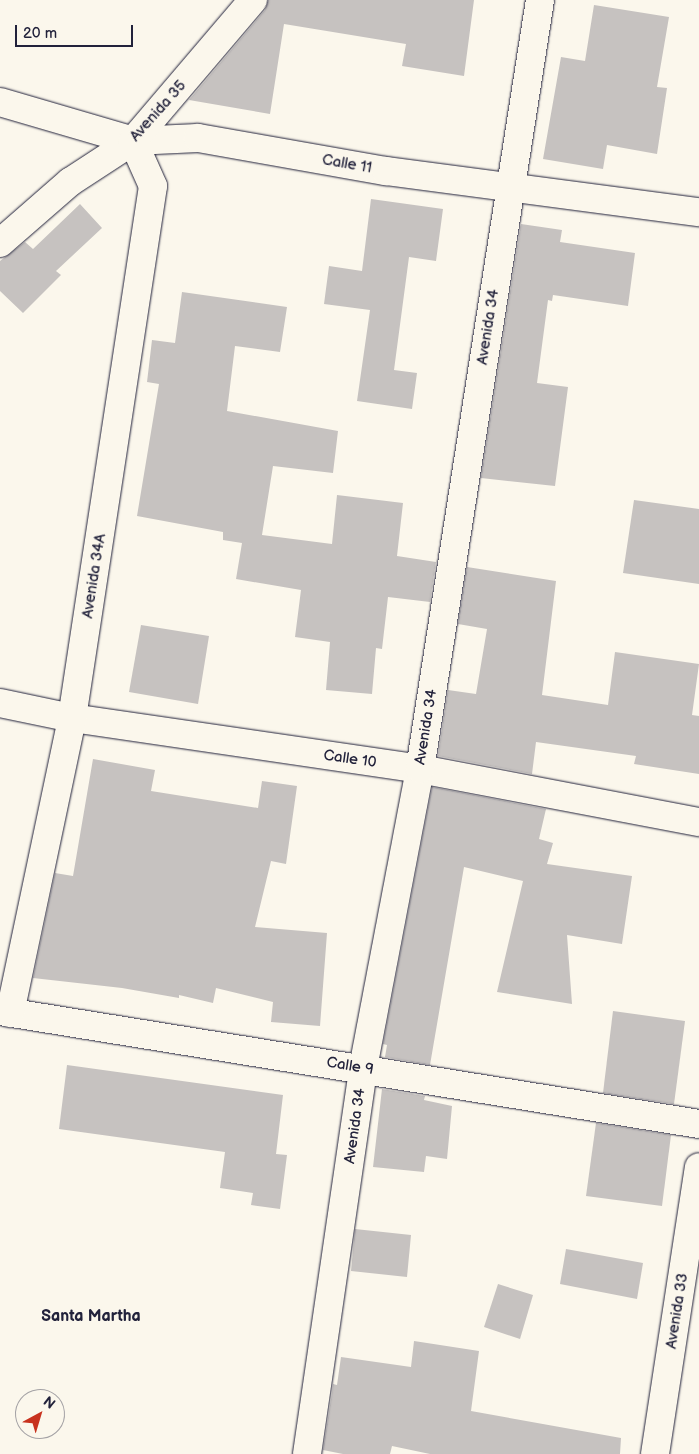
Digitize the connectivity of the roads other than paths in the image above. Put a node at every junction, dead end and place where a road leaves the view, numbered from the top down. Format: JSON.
{"nodes":[{"id":1,"x":253,"y":0,"type":"edge"},
{"id":2,"x":540,"y":0,"type":"edge"},
{"id":3,"x":0,"y":102,"type":"edge"},
{"id":4,"x":133,"y":141,"type":"junction"},
{"id":5,"x":510,"y":185,"type":"junction"},
{"id":6,"x":699,"y":212,"type":"edge"},
{"id":7,"x":0,"y":243,"type":"edge"},
{"id":8,"x":0,"y":703,"type":"edge"},
{"id":9,"x":72,"y":718,"type":"junction"},
{"id":10,"x":420,"y":769,"type":"junction"},
{"id":11,"x":699,"y":822,"type":"edge"},
{"id":12,"x":5,"y":1012,"type":"edge"},
{"id":13,"x":363,"y":1068,"type":"junction"},
{"id":14,"x":699,"y":1124,"type":"edge"},
{"id":15,"x":699,"y":1167,"type":"edge"},
{"id":16,"x":307,"y":1454,"type":"edge"},
{"id":17,"x":655,"y":1454,"type":"edge"}],
"edges":[{"from":1,"to":4,"type":"street","name":"Avenida 35"},
{"from":2,"to":5,"type":"street","name":"Avenida 34"},
{"from":3,"to":4,"type":"street","name":"Calle 11"},
{"from":4,"to":5,"type":"street","name":"Calle 11"},
{"from":4,"to":7,"type":"street","name":"Avenida 35"},
{"from":4,"to":9,"type":"street","name":"Avenida 34A"},
{"from":5,"to":6,"type":"street","name":"Calle 11"},
{"from":5,"to":10,"type":"street","name":"Avenida 34"},
{"from":8,"to":9,"type":"street","name":"Calle 10"},
{"from":9,"to":10,"type":"street","name":"Calle 10"},
{"from":9,"to":12,"type":"street","name":"Avenida 34A"},
{"from":10,"to":11,"type":"street","name":"Calle 10"},
{"from":10,"to":13,"type":"street","name":"Avenida 34"},
{"from":12,"to":13,"type":"street","name":"Calle 9"},
{"from":13,"to":14,"type":"street","name":"Calle 9"},
{"from":13,"to":16,"type":"street","name":"Avenida 34"},
{"from":15,"to":17,"type":"street","name":"Avenida 33"}]}
